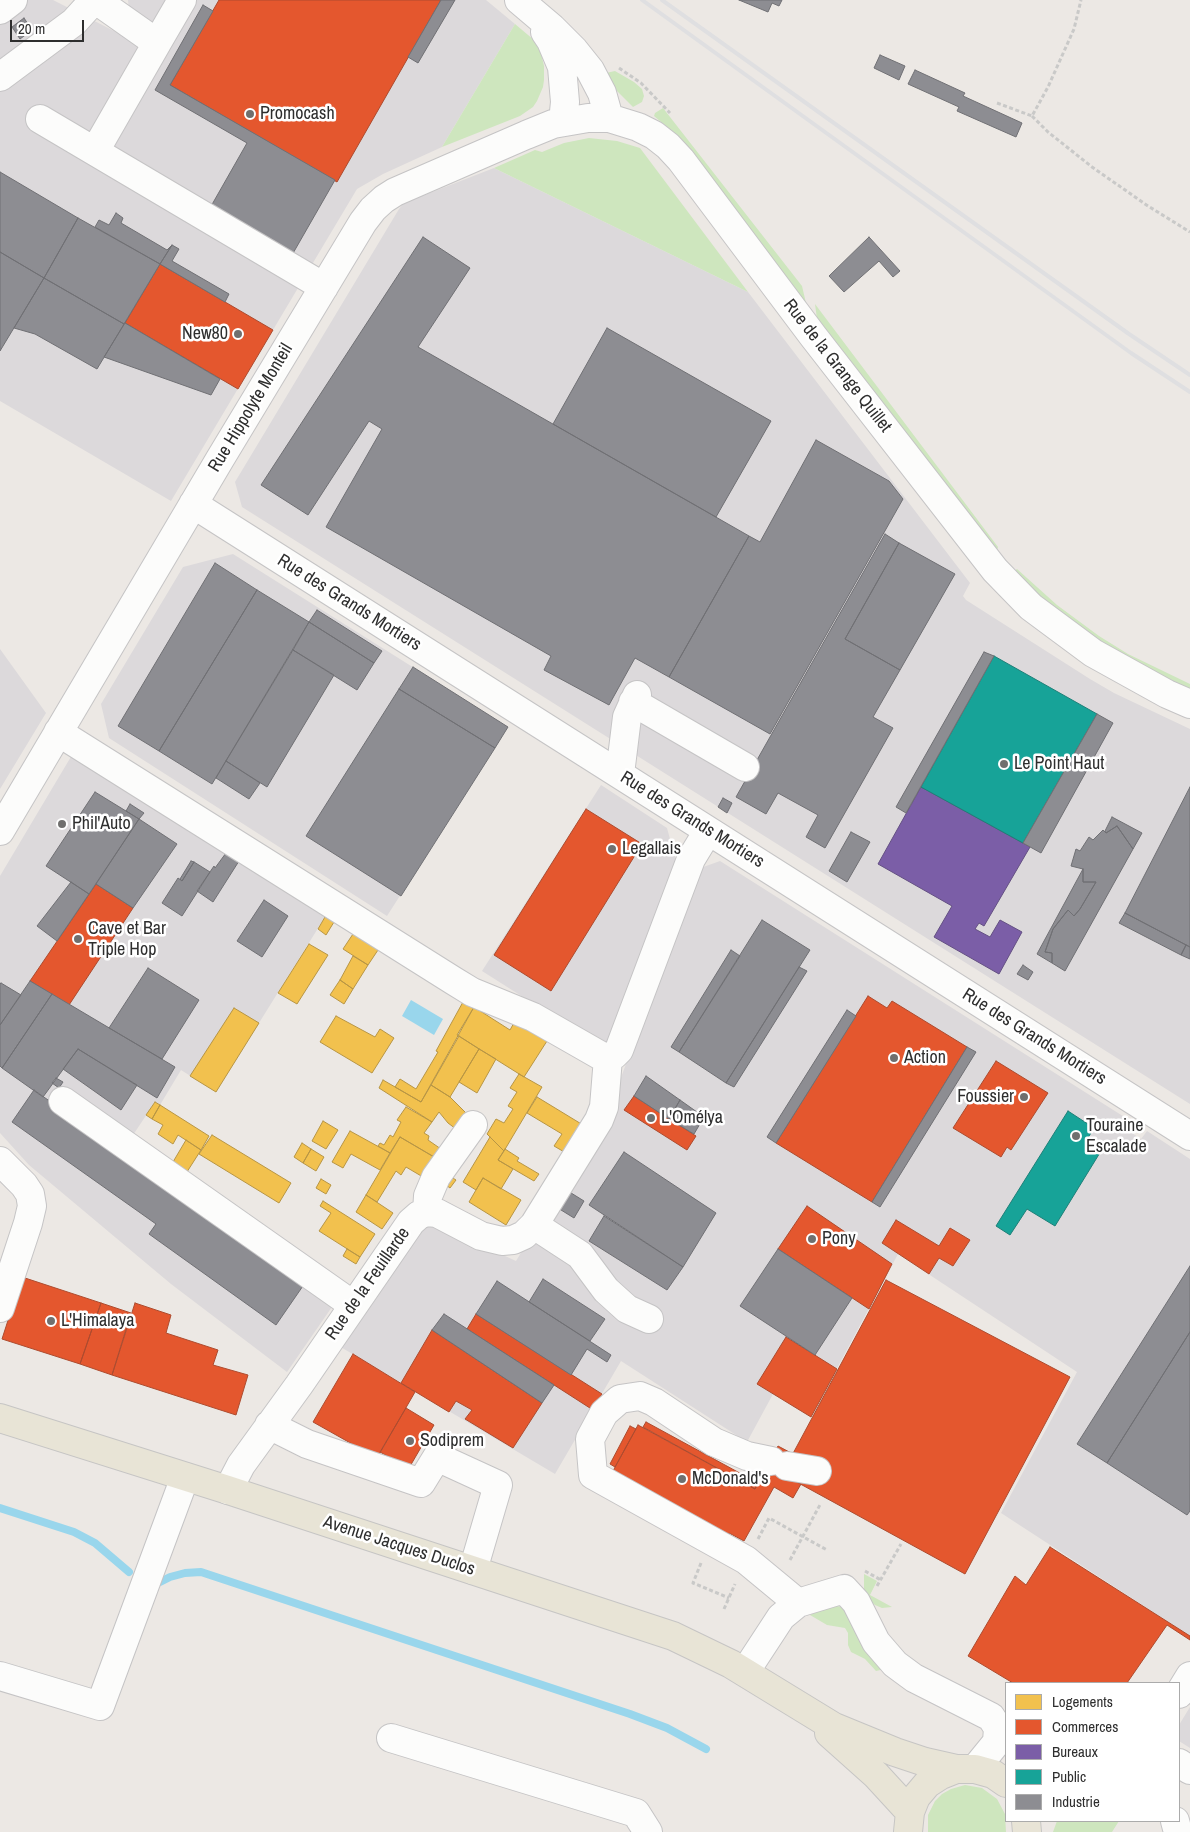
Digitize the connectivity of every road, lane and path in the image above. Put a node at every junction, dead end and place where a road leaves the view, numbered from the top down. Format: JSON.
{"nodes":[{"id":1,"x":13,"y":0,"type":"edge"},
{"id":2,"x":95,"y":0,"type":"edge"},
{"id":3,"x":182,"y":0,"type":"edge"},
{"id":4,"x":514,"y":0,"type":"edge"},
{"id":5,"x":519,"y":0,"type":"edge"},
{"id":6,"x":1080,"y":0,"type":"edge"},
{"id":7,"x":0,"y":10,"type":"edge"},
{"id":8,"x":157,"y":44,"type":"junction"},
{"id":9,"x":0,"y":77,"type":"edge"},
{"id":10,"x":997,"y":103,"type":"dead end"},
{"id":11,"x":1032,"y":116,"type":"junction"},
{"id":12,"x":609,"y":118,"type":"junction"},
{"id":13,"x":40,"y":119,"type":"dead end"},
{"id":14,"x":563,"y":122,"type":"junction"},
{"id":15,"x":95,"y":151,"type":"junction"},
{"id":16,"x":1190,"y":232,"type":"edge"},
{"id":17,"x":324,"y":287,"type":"junction"},
{"id":18,"x":193,"y":504,"type":"junction"},
{"id":19,"x":1190,"y":704,"type":"edge"},
{"id":20,"x":58,"y":732,"type":"junction"},
{"id":21,"x":745,"y":767,"type":"dead end"},
{"id":22,"x":620,"y":774,"type":"junction"},
{"id":23,"x":0,"y":831,"type":"edge"},
{"id":24,"x":708,"y":831,"type":"junction"},
{"id":25,"x":608,"y":1058,"type":"junction"},
{"id":26,"x":63,"y":1101,"type":"dead end"},
{"id":27,"x":472,"y":1125,"type":"dead end"},
{"id":28,"x":1190,"y":1136,"type":"edge"},
{"id":29,"x":0,"y":1161,"type":"edge"},
{"id":30,"x":427,"y":1212,"type":"junction"},
{"id":31,"x":534,"y":1225,"type":"junction"},
{"id":32,"x":353,"y":1305,"type":"junction"},
{"id":33,"x":0,"y":1308,"type":"edge"},
{"id":34,"x":649,"y":1319,"type":"dead end"},
{"id":35,"x":0,"y":1418,"type":"edge"},
{"id":36,"x":269,"y":1425,"type":"junction"},
{"id":37,"x":817,"y":1471,"type":"dead end"},
{"id":38,"x":185,"y":1477,"type":"junction"},
{"id":39,"x":228,"y":1490,"type":"junction"},
{"id":40,"x":821,"y":1503,"type":"dead end"},
{"id":41,"x":803,"y":1537,"type":"junction"},
{"id":42,"x":900,"y":1544,"type":"dead end"},
{"id":43,"x":827,"y":1550,"type":"dead end"},
{"id":44,"x":746,"y":1560,"type":"junction"},
{"id":45,"x":790,"y":1560,"type":"dead end"},
{"id":46,"x":702,"y":1562,"type":"dead end"},
{"id":47,"x":474,"y":1570,"type":"junction"},
{"id":48,"x":864,"y":1571,"type":"dead end"},
{"id":49,"x":881,"y":1580,"type":"junction"},
{"id":50,"x":877,"y":1588,"type":"dead end"},
{"id":51,"x":733,"y":1589,"type":"dead end"},
{"id":52,"x":729,"y":1598,"type":"junction"},
{"id":53,"x":798,"y":1603,"type":"junction"},
{"id":54,"x":724,"y":1609,"type":"dead end"},
{"id":55,"x":745,"y":1672,"type":"junction"},
{"id":56,"x":0,"y":1676,"type":"edge"},
{"id":57,"x":1190,"y":1676,"type":"edge"},
{"id":58,"x":1180,"y":1692,"type":"edge"},
{"id":59,"x":787,"y":1700,"type":"junction"},
{"id":60,"x":391,"y":1738,"type":"dead end"},
{"id":61,"x":987,"y":1775,"type":"edge"},
{"id":62,"x":908,"y":1826,"type":"edge"},
{"id":63,"x":648,"y":1832,"type":"edge"}],
"edges":[{"from":1,"to":7,"type":"street"},
{"from":2,"to":8,"type":"street"},
{"from":2,"to":9,"type":"street"},
{"from":3,"to":8,"type":"street"},
{"from":4,"to":14,"type":"street"},
{"from":5,"to":12,"type":"street"},
{"from":6,"to":11,"type":"path"},
{"from":8,"to":15,"type":"street"},
{"from":10,"to":11,"type":"path"},
{"from":11,"to":16,"type":"path"},
{"from":12,"to":14,"type":"street","name":"Rue Hippolyte Monteil"},
{"from":12,"to":19,"type":"street","name":"Rue de la Grange Quillet"},
{"from":13,"to":15,"type":"street"},
{"from":14,"to":17,"type":"street","name":"Rue Hippolyte Monteil"},
{"from":15,"to":17,"type":"street"},
{"from":17,"to":18,"type":"street","name":"Rue Hippolyte Monteil"},
{"from":18,"to":20,"type":"street","name":"Rue Hippolyte Monteil"},
{"from":18,"to":22,"type":"street","name":"Rue des Grands Mortiers"},
{"from":20,"to":23,"type":"street","name":"Rue Hippolyte Monteil"},
{"from":20,"to":25,"type":"street"},
{"from":21,"to":22,"type":"street"},
{"from":22,"to":24,"type":"street","name":"Rue des Grands Mortiers"},
{"from":24,"to":25,"type":"street"},
{"from":24,"to":28,"type":"street","name":"Rue des Grands Mortiers"},
{"from":25,"to":31,"type":"street"},
{"from":26,"to":32,"type":"street"},
{"from":27,"to":30,"type":"street"},
{"from":29,"to":33,"type":"street"},
{"from":30,"to":31,"type":"street"},
{"from":30,"to":32,"type":"street","name":"Rue de la Feuillarde"},
{"from":31,"to":34,"type":"street"},
{"from":32,"to":36,"type":"street","name":"Rue de la Feuillarde"},
{"from":35,"to":38,"type":"main road","name":"Avenue Jacques Duclos"},
{"from":36,"to":39,"type":"street","name":"Rue de la Feuillarde"},
{"from":36,"to":47,"type":"street"},
{"from":37,"to":44,"type":"street"},
{"from":38,"to":39,"type":"main road","name":"Avenue Jacques Duclos"},
{"from":38,"to":56,"type":"street"},
{"from":39,"to":47,"type":"main road","name":"Avenue Jacques Duclos"},
{"from":40,"to":41,"type":"path"},
{"from":41,"to":43,"type":"path"},
{"from":41,"to":44,"type":"path"},
{"from":41,"to":45,"type":"path"},
{"from":42,"to":49,"type":"path"},
{"from":44,"to":53,"type":"street"},
{"from":46,"to":52,"type":"path"},
{"from":47,"to":55,"type":"main road","name":"Avenue Jacques Duclos"},
{"from":48,"to":49,"type":"path"},
{"from":49,"to":50,"type":"path"},
{"from":51,"to":52,"type":"path"},
{"from":52,"to":54,"type":"path"},
{"from":53,"to":55,"type":"street"},
{"from":53,"to":61,"type":"street"},
{"from":55,"to":59,"type":"main road","name":"Avenue Jacques Duclos"},
{"from":57,"to":58,"type":"street"},
{"from":59,"to":61,"type":"main road","name":"Avenue Jacques Duclos"},
{"from":59,"to":62,"type":"main road","name":"Avenue Jacques Duclos"},
{"from":60,"to":63,"type":"street"},
{"from":61,"to":62,"type":"main road"}]}
